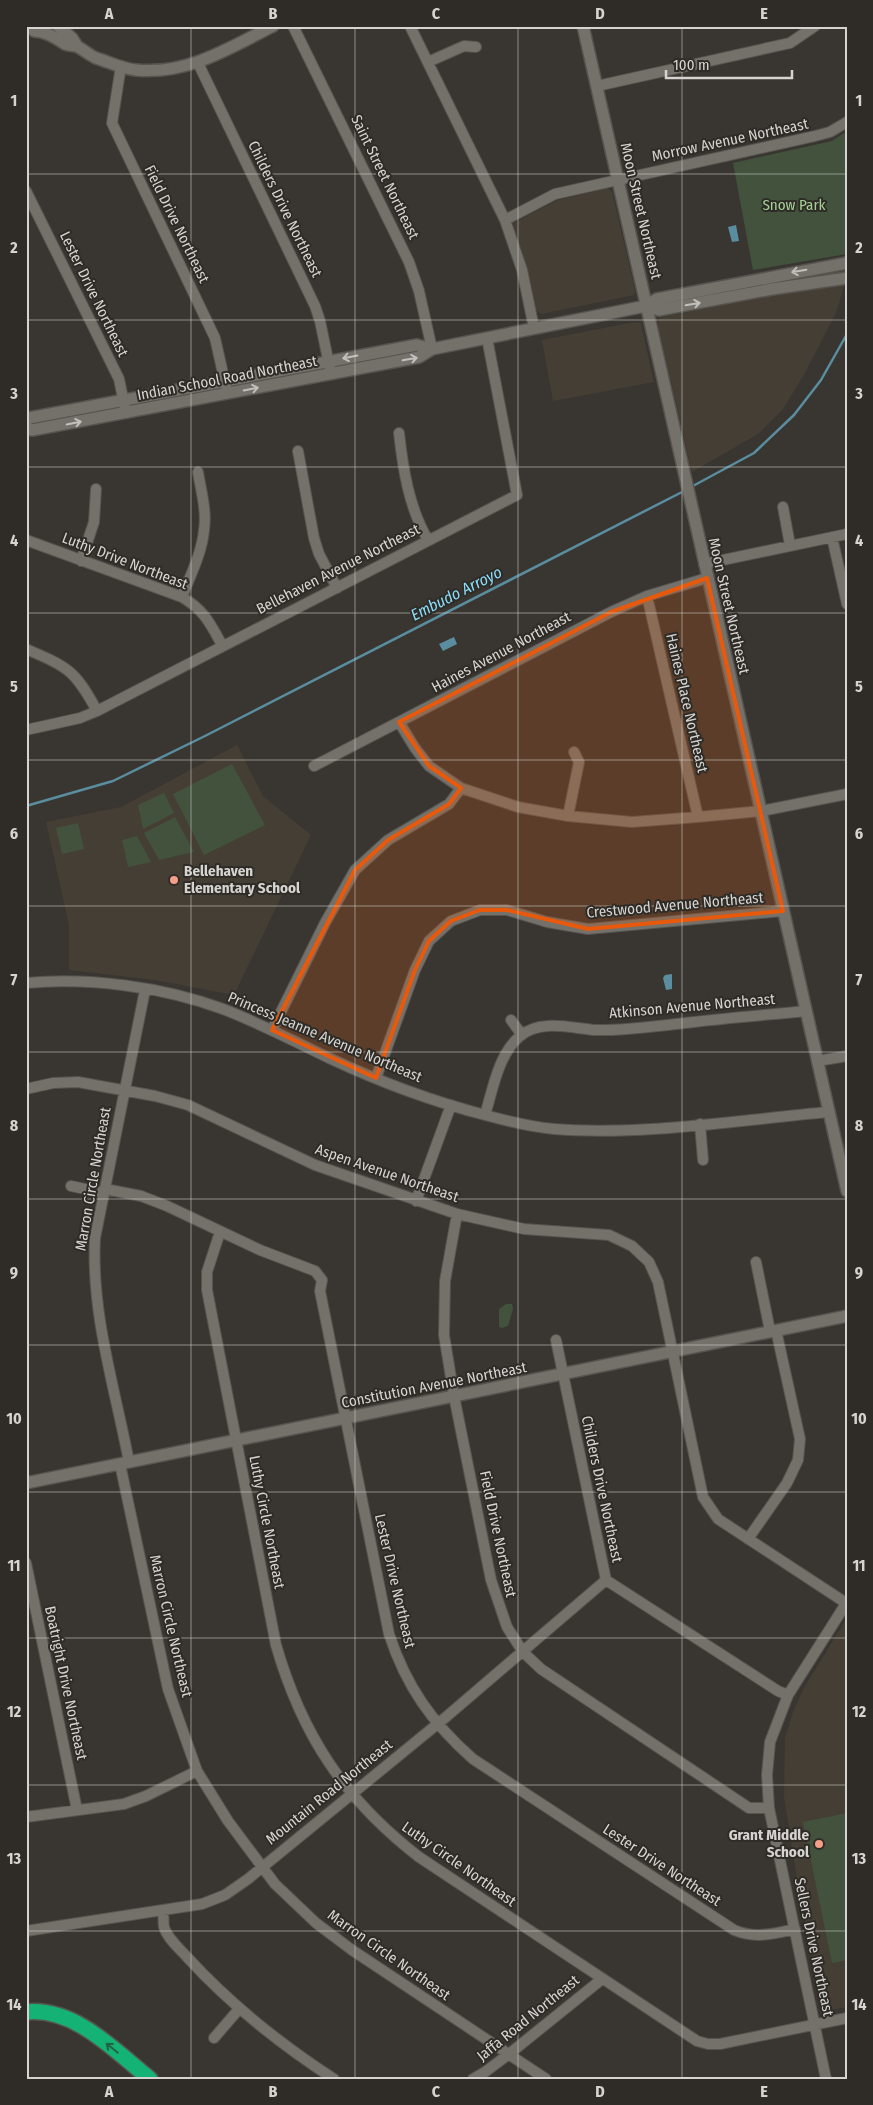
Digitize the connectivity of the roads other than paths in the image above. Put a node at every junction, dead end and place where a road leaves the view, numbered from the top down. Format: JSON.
{"nodes":[{"id":1,"x":58,"y":26,"type":"edge"},
{"id":2,"x":273,"y":26,"type":"edge"},
{"id":3,"x":293,"y":26,"type":"edge"},
{"id":4,"x":410,"y":26,"type":"edge"},
{"id":5,"x":583,"y":26,"type":"edge"},
{"id":6,"x":815,"y":26,"type":"edge"},
{"id":7,"x":31,"y":30,"type":"edge"},
{"id":8,"x":77,"y":46,"type":"junction"},
{"id":9,"x":476,"y":47,"type":"dead end"},
{"id":10,"x":428,"y":62,"type":"junction"},
{"id":11,"x":198,"y":63,"type":"junction"},
{"id":12,"x":121,"y":66,"type":"junction"},
{"id":13,"x":597,"y":86,"type":"junction"},
{"id":14,"x":847,"y":122,"type":"edge"},
{"id":15,"x":619,"y":180,"type":"junction"},
{"id":16,"x":26,"y":191,"type":"edge"},
{"id":17,"x":505,"y":220,"type":"junction"},
{"id":18,"x":847,"y":263,"type":"edge"},
{"id":19,"x":847,"y":278,"type":"edge"},
{"id":20,"x":646,"y":306,"type":"junction"},
{"id":21,"x":534,"y":328,"type":"junction"},
{"id":22,"x":487,"y":338,"type":"junction"},
{"id":23,"x":432,"y":348,"type":"junction"},
{"id":24,"x":328,"y":361,"type":"junction"},
{"id":25,"x":331,"y":374,"type":"junction"},
{"id":26,"x":225,"y":380,"type":"junction"},
{"id":27,"x":228,"y":393,"type":"junction"},
{"id":28,"x":124,"y":399,"type":"junction"},
{"id":29,"x":126,"y":413,"type":"junction"},
{"id":30,"x":26,"y":421,"type":"edge"},
{"id":31,"x":26,"y":428,"type":"edge"},
{"id":32,"x":399,"y":432,"type":"dead end"},
{"id":33,"x":298,"y":451,"type":"dead end"},
{"id":34,"x":198,"y":472,"type":"dead end"},
{"id":35,"x":96,"y":489,"type":"dead end"},
{"id":36,"x":783,"y":508,"type":"dead end"},
{"id":37,"x":847,"y":534,"type":"edge"},
{"id":38,"x":832,"y":537,"type":"junction"},
{"id":39,"x":26,"y":540,"type":"edge"},
{"id":40,"x":428,"y":540,"type":"junction"},
{"id":41,"x":790,"y":546,"type":"junction"},
{"id":42,"x":81,"y":561,"type":"junction"},
{"id":43,"x":704,"y":564,"type":"junction"},
{"id":44,"x":707,"y":578,"type":"junction"},
{"id":45,"x":337,"y":588,"type":"junction"},
{"id":46,"x":647,"y":596,"type":"junction"},
{"id":47,"x":182,"y":597,"type":"junction"},
{"id":48,"x":847,"y":604,"type":"edge"},
{"id":49,"x":222,"y":645,"type":"junction"},
{"id":50,"x":26,"y":649,"type":"edge"},
{"id":51,"x":97,"y":711,"type":"junction"},
{"id":52,"x":399,"y":722,"type":"junction"},
{"id":53,"x":26,"y":730,"type":"edge"},
{"id":54,"x":574,"y":752,"type":"dead end"},
{"id":55,"x":314,"y":766,"type":"dead end"},
{"id":56,"x":461,"y":788,"type":"junction"},
{"id":57,"x":847,"y":794,"type":"edge"},
{"id":58,"x":761,"y":811,"type":"junction"},
{"id":59,"x":568,"y":816,"type":"junction"},
{"id":60,"x":698,"y":817,"type":"junction"},
{"id":61,"x":783,"y":911,"type":"junction"},
{"id":62,"x":26,"y":983,"type":"edge"},
{"id":63,"x":145,"y":990,"type":"junction"},
{"id":64,"x":806,"y":1011,"type":"junction"},
{"id":65,"x":512,"y":1020,"type":"dead end"},
{"id":66,"x":272,"y":1030,"type":"junction"},
{"id":67,"x":522,"y":1035,"type":"junction"},
{"id":68,"x":847,"y":1056,"type":"edge"},
{"id":69,"x":817,"y":1062,"type":"junction"},
{"id":70,"x":376,"y":1078,"type":"junction"},
{"id":71,"x":26,"y":1089,"type":"edge"},
{"id":72,"x":125,"y":1090,"type":"junction"},
{"id":73,"x":451,"y":1105,"type":"junction"},
{"id":74,"x":828,"y":1112,"type":"junction"},
{"id":75,"x":485,"y":1115,"type":"junction"},
{"id":76,"x":700,"y":1124,"type":"junction"},
{"id":77,"x":703,"y":1160,"type":"dead end"},
{"id":78,"x":71,"y":1186,"type":"dead end"},
{"id":79,"x":104,"y":1191,"type":"junction"},
{"id":80,"x":847,"y":1192,"type":"edge"},
{"id":81,"x":416,"y":1201,"type":"junction"},
{"id":82,"x":457,"y":1214,"type":"junction"},
{"id":83,"x":220,"y":1232,"type":"junction"},
{"id":84,"x":756,"y":1262,"type":"dead end"},
{"id":85,"x":847,"y":1316,"type":"edge"},
{"id":86,"x":773,"y":1330,"type":"junction"},
{"id":87,"x":556,"y":1340,"type":"dead end"},
{"id":88,"x":672,"y":1352,"type":"junction"},
{"id":89,"x":563,"y":1374,"type":"junction"},
{"id":90,"x":454,"y":1396,"type":"junction"},
{"id":91,"x":344,"y":1418,"type":"junction"},
{"id":92,"x":236,"y":1440,"type":"junction"},
{"id":93,"x":124,"y":1463,"type":"junction"},
{"id":94,"x":27,"y":1480,"type":"edge"},
{"id":95,"x":748,"y":1539,"type":"junction"},
{"id":96,"x":26,"y":1563,"type":"edge"},
{"id":97,"x":606,"y":1580,"type":"junction"},
{"id":98,"x":846,"y":1602,"type":"edge"},
{"id":99,"x":523,"y":1652,"type":"junction"},
{"id":100,"x":788,"y":1695,"type":"junction"},
{"id":101,"x":437,"y":1723,"type":"junction"},
{"id":102,"x":197,"y":1770,"type":"junction"},
{"id":103,"x":351,"y":1793,"type":"junction"},
{"id":104,"x":769,"y":1808,"type":"junction"},
{"id":105,"x":77,"y":1810,"type":"junction"},
{"id":106,"x":26,"y":1817,"type":"edge"},
{"id":107,"x":262,"y":1867,"type":"junction"},
{"id":108,"x":163,"y":1912,"type":"junction"},
{"id":109,"x":795,"y":1929,"type":"junction"},
{"id":110,"x":26,"y":1931,"type":"edge"},
{"id":111,"x":602,"y":1979,"type":"junction"},
{"id":112,"x":239,"y":2009,"type":"junction"},
{"id":113,"x":26,"y":2012,"type":"edge"},
{"id":114,"x":847,"y":2018,"type":"edge"},
{"id":115,"x":815,"y":2024,"type":"junction"},
{"id":116,"x":214,"y":2038,"type":"dead end"},
{"id":117,"x":509,"y":2054,"type":"junction"},
{"id":118,"x":150,"y":2079,"type":"edge"},
{"id":119,"x":334,"y":2079,"type":"edge"},
{"id":120,"x":473,"y":2079,"type":"edge"},
{"id":121,"x":546,"y":2079,"type":"edge"},
{"id":122,"x":826,"y":2079,"type":"edge"}],
"edges":[{"from":1,"to":8,"type":"street"},
{"from":2,"to":11,"type":"street"},
{"from":3,"to":23,"type":"street","name":"Saint Street Northeast"},
{"from":4,"to":10,"type":"street"},
{"from":5,"to":13,"type":"street","name":"Moon Street Northeast"},
{"from":6,"to":13,"type":"street"},
{"from":7,"to":8,"type":"street"},
{"from":8,"to":12,"type":"street"},
{"from":9,"to":10,"type":"street"},
{"from":10,"to":17,"type":"street"},
{"from":11,"to":12,"type":"street"},
{"from":11,"to":24,"type":"street","name":"Childers Drive Northeast"},
{"from":12,"to":26,"type":"street","name":"Field Drive Northeast"},
{"from":13,"to":15,"type":"street","name":"Moon Street Northeast"},
{"from":14,"to":15,"type":"street","name":"Morrow Avenue Northeast"},
{"from":15,"to":17,"type":"street","name":"Morrow Avenue Northeast"},
{"from":15,"to":20,"type":"street","name":"Moon Street Northeast"},
{"from":16,"to":28,"type":"street","name":"Lester Drive Northeast"},
{"from":17,"to":21,"type":"street"},
{"from":18,"to":20,"type":"street","name":"Indian School Road Northeast","one_way":true},
{"from":20,"to":19,"type":"street","name":"Indian School Road Northeast","one_way":true},
{"from":20,"to":21,"type":"street","name":"Indian School Road Northeast"},
{"from":20,"to":43,"type":"street","name":"Moon Street Northeast"},
{"from":21,"to":22,"type":"street","name":"Indian School Road Northeast"},
{"from":22,"to":23,"type":"street","name":"Indian School Road Northeast"},
{"from":22,"to":40,"type":"street","name":"Bellehaven Avenue Northeast"},
{"from":23,"to":24,"type":"street","name":"Indian School Road Northeast","one_way":true},
{"from":25,"to":23,"type":"street","name":"Indian School Road Northeast","one_way":true},
{"from":24,"to":25,"type":"street","name":"Childers Drive Northeast"},
{"from":24,"to":26,"type":"street","name":"Indian School Road Northeast"},
{"from":27,"to":25,"type":"street","name":"Indian School Road Northeast","one_way":true},
{"from":26,"to":27,"type":"street","name":"Field Drive Northeast"},
{"from":26,"to":28,"type":"street","name":"Indian School Road Northeast"},
{"from":27,"to":29,"type":"street","name":"Indian School Road Northeast"},
{"from":28,"to":29,"type":"street","name":"Lester Drive Northeast"},
{"from":28,"to":30,"type":"street","name":"Indian School Road Northeast"},
{"from":31,"to":29,"type":"street","name":"Indian School Road Northeast","one_way":true},
{"from":32,"to":40,"type":"street"},
{"from":33,"to":45,"type":"street"},
{"from":34,"to":47,"type":"street"},
{"from":35,"to":42,"type":"street"},
{"from":36,"to":41,"type":"street"},
{"from":37,"to":38,"type":"street"},
{"from":38,"to":41,"type":"street"},
{"from":38,"to":48,"type":"street"},
{"from":39,"to":42,"type":"street","name":"Luthy Drive Northeast"},
{"from":40,"to":45,"type":"street","name":"Bellehaven Avenue Northeast"},
{"from":41,"to":43,"type":"street"},
{"from":42,"to":47,"type":"street","name":"Luthy Drive Northeast"},
{"from":43,"to":44,"type":"street","name":"Moon Street Northeast"},
{"from":44,"to":46,"type":"street","name":"Haines Avenue Northeast"},
{"from":44,"to":58,"type":"street","name":"Moon Street Northeast"},
{"from":45,"to":49,"type":"street","name":"Bellehaven Avenue Northeast"},
{"from":46,"to":52,"type":"street","name":"Haines Avenue Northeast"},
{"from":46,"to":60,"type":"street","name":"Haines Place Northeast"},
{"from":47,"to":49,"type":"street","name":"Luthy Drive Northeast"},
{"from":49,"to":51,"type":"street","name":"Bellehaven Avenue Northeast"},
{"from":50,"to":51,"type":"street"},
{"from":51,"to":53,"type":"street","name":"Bellehaven Avenue Northeast"},
{"from":52,"to":55,"type":"street","name":"Haines Avenue Northeast"},
{"from":52,"to":56,"type":"street"},
{"from":54,"to":59,"type":"street"},
{"from":56,"to":59,"type":"street"},
{"from":56,"to":66,"type":"street"},
{"from":57,"to":58,"type":"street"},
{"from":58,"to":60,"type":"street"},
{"from":58,"to":61,"type":"street","name":"Moon Street Northeast"},
{"from":59,"to":60,"type":"street"},
{"from":61,"to":64,"type":"street","name":"Moon Street Northeast"},
{"from":61,"to":70,"type":"street","name":"Crestwood Avenue Northeast"},
{"from":62,"to":63,"type":"street","name":"Princess Jeanne Avenue Northeast"},
{"from":63,"to":66,"type":"street","name":"Princess Jeanne Avenue Northeast"},
{"from":63,"to":72,"type":"street","name":"Marron Circle Northeast"},
{"from":64,"to":67,"type":"street","name":"Atkinson Avenue Northeast"},
{"from":64,"to":69,"type":"street","name":"Moon Street Northeast"},
{"from":65,"to":67,"type":"street"},
{"from":66,"to":70,"type":"street","name":"Princess Jeanne Avenue Northeast"},
{"from":67,"to":75,"type":"street"},
{"from":68,"to":69,"type":"street"},
{"from":69,"to":74,"type":"street","name":"Moon Street Northeast"},
{"from":70,"to":73,"type":"street","name":"Princess Jeanne Avenue Northeast"},
{"from":71,"to":72,"type":"street","name":"Aspen Avenue Northeast"},
{"from":72,"to":79,"type":"street","name":"Marron Circle Northeast"},
{"from":72,"to":81,"type":"street","name":"Aspen Avenue Northeast"},
{"from":73,"to":75,"type":"street","name":"Princess Jeanne Avenue Northeast"},
{"from":73,"to":81,"type":"street"},
{"from":74,"to":76,"type":"street","name":"Princess Jeanne Avenue Northeast"},
{"from":74,"to":80,"type":"street","name":"Moon Street Northeast"},
{"from":75,"to":76,"type":"street","name":"Princess Jeanne Avenue Northeast"},
{"from":76,"to":77,"type":"street"},
{"from":78,"to":79,"type":"street","name":"Lester Drive Northeast"},
{"from":79,"to":83,"type":"street","name":"Lester Drive Northeast"},
{"from":79,"to":93,"type":"street","name":"Marron Circle Northeast"},
{"from":81,"to":82,"type":"street","name":"Aspen Avenue Northeast"},
{"from":82,"to":88,"type":"street","name":"Aspen Avenue Northeast"},
{"from":82,"to":90,"type":"street","name":"Field Drive Northeast"},
{"from":83,"to":91,"type":"street","name":"Lester Drive Northeast"},
{"from":83,"to":92,"type":"street","name":"Luthy Circle Northeast"},
{"from":84,"to":86,"type":"street"},
{"from":85,"to":86,"type":"street","name":"Constitution Avenue Northeast"},
{"from":86,"to":88,"type":"street","name":"Constitution Avenue Northeast"},
{"from":86,"to":95,"type":"street"},
{"from":87,"to":89,"type":"street","name":"Childers Drive Northeast"},
{"from":88,"to":89,"type":"street","name":"Constitution Avenue Northeast"},
{"from":88,"to":95,"type":"street"},
{"from":89,"to":90,"type":"street","name":"Constitution Avenue Northeast"},
{"from":89,"to":97,"type":"street","name":"Childers Drive Northeast"},
{"from":90,"to":91,"type":"street","name":"Constitution Avenue Northeast"},
{"from":90,"to":99,"type":"street","name":"Field Drive Northeast"},
{"from":91,"to":92,"type":"street","name":"Constitution Avenue Northeast"},
{"from":91,"to":101,"type":"street","name":"Lester Drive Northeast"},
{"from":92,"to":93,"type":"street","name":"Constitution Avenue Northeast"},
{"from":92,"to":103,"type":"street","name":"Luthy Circle Northeast"},
{"from":93,"to":94,"type":"street","name":"Constitution Avenue Northeast"},
{"from":93,"to":102,"type":"street","name":"Marron Circle Northeast"},
{"from":95,"to":98,"type":"street"},
{"from":96,"to":105,"type":"street","name":"Boatright Drive Northeast"},
{"from":97,"to":99,"type":"street","name":"Mountain Road Northeast"},
{"from":97,"to":100,"type":"street","name":"Childers Drive Northeast"},
{"from":98,"to":100,"type":"street","name":"Sellers Drive Northeast"},
{"from":99,"to":101,"type":"street","name":"Mountain Road Northeast"},
{"from":99,"to":104,"type":"street","name":"Field Drive Northeast"},
{"from":100,"to":104,"type":"street","name":"Sellers Drive Northeast"},
{"from":101,"to":103,"type":"street","name":"Mountain Road Northeast"},
{"from":101,"to":109,"type":"street","name":"Lester Drive Northeast"},
{"from":102,"to":105,"type":"street"},
{"from":102,"to":107,"type":"street","name":"Marron Circle Northeast"},
{"from":103,"to":107,"type":"street","name":"Mountain Road Northeast"},
{"from":103,"to":111,"type":"street","name":"Luthy Circle Northeast"},
{"from":104,"to":109,"type":"street","name":"Sellers Drive Northeast"},
{"from":105,"to":106,"type":"street"},
{"from":107,"to":108,"type":"street","name":"Mountain Road Northeast"},
{"from":107,"to":117,"type":"street","name":"Marron Circle Northeast"},
{"from":108,"to":110,"type":"street","name":"Mountain Road Northeast"},
{"from":108,"to":112,"type":"street"},
{"from":109,"to":115,"type":"street","name":"Sellers Drive Northeast"},
{"from":111,"to":115,"type":"street","name":"Luthy Circle Northeast"},
{"from":111,"to":117,"type":"street","name":"Jaffa Road Northeast"},
{"from":112,"to":116,"type":"street"},
{"from":112,"to":119,"type":"street"},
{"from":118,"to":113,"type":"highway","one_way":true},
{"from":114,"to":115,"type":"street","name":"Luthy Circle Northeast"},
{"from":115,"to":122,"type":"street","name":"Sellers Drive Northeast"},
{"from":117,"to":120,"type":"street","name":"Jaffa Road Northeast"},
{"from":117,"to":121,"type":"street","name":"Marron Circle Northeast"}]}
